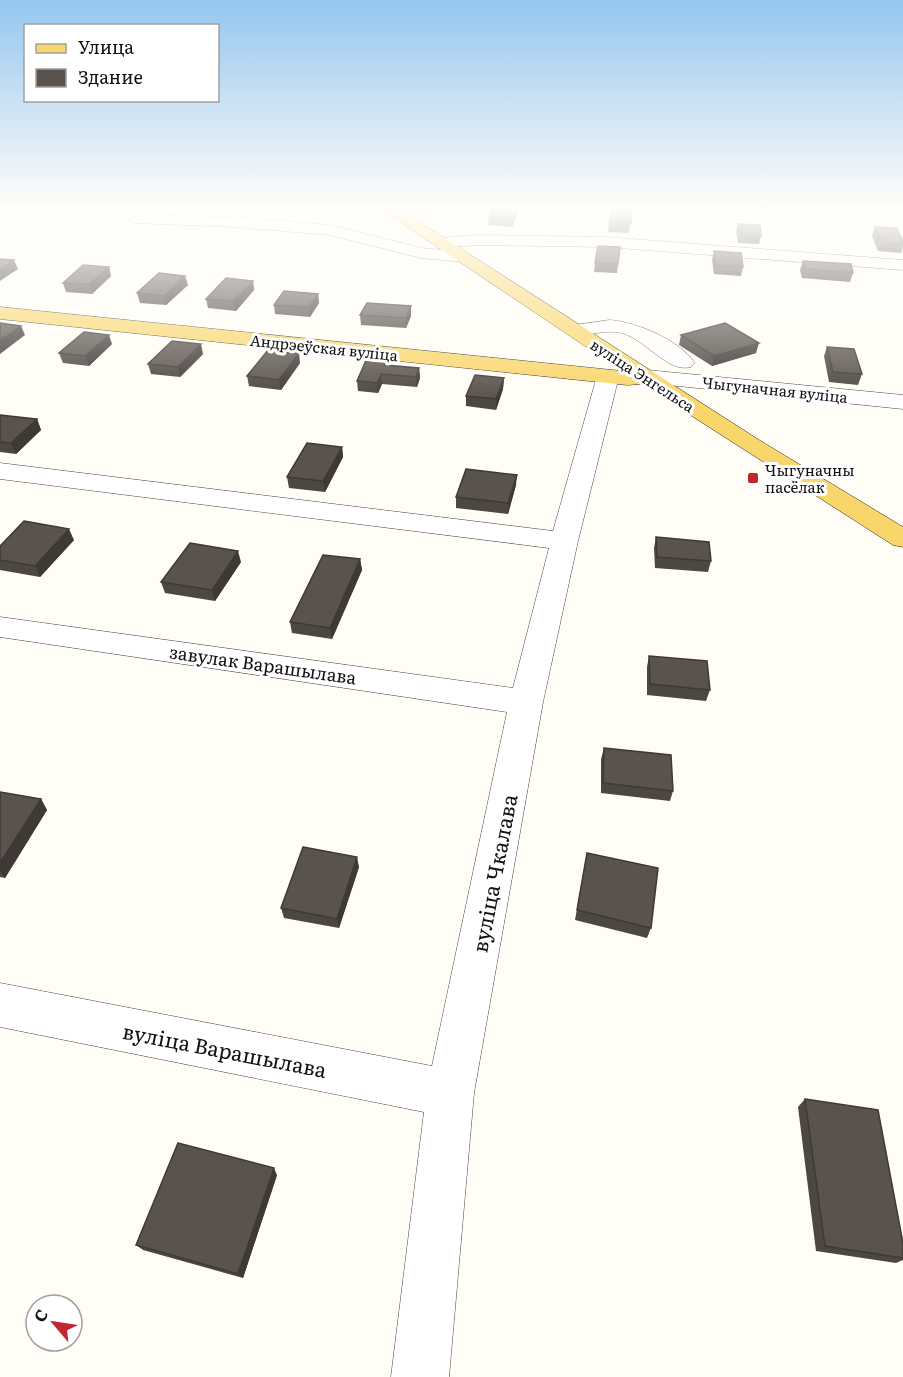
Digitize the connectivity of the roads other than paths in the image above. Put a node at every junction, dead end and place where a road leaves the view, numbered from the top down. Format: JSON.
{"nodes":[{"id":1,"x":486,"y":271,"type":"edge"},
{"id":2,"x":0,"y":313,"type":"edge"},
{"id":3,"x":575,"y":330,"type":"junction"},
{"id":4,"x":684,"y":363,"type":"dead end"},
{"id":5,"x":608,"y":376,"type":"junction"},
{"id":6,"x":647,"y":377,"type":"junction"},
{"id":7,"x":903,"y":402,"type":"edge"},
{"id":8,"x":0,"y":471,"type":"edge"},
{"id":9,"x":903,"y":539,"type":"edge"},
{"id":10,"x":564,"y":541,"type":"junction"},
{"id":11,"x":0,"y":627,"type":"edge"},
{"id":12,"x":526,"y":702,"type":"junction"},
{"id":13,"x":0,"y":1005,"type":"edge"},
{"id":14,"x":450,"y":1094,"type":"junction"},
{"id":15,"x":420,"y":1377,"type":"edge"}],
"edges":[{"from":1,"to":3,"type":"main road","name":"вуліца Энгельса"},
{"from":2,"to":5,"type":"main road","name":"Андрэеўская вуліца"},
{"from":3,"to":4,"type":"street"},
{"from":3,"to":6,"type":"main road","name":"вуліца Энгельса"},
{"from":5,"to":6,"type":"main road","name":"Андрэеўская вуліца"},
{"from":5,"to":10,"type":"street","name":"вуліца Чкалава"},
{"from":6,"to":7,"type":"street","name":"Чыгуначная вуліца"},
{"from":6,"to":9,"type":"main road","name":"вуліца Энгельса"},
{"from":8,"to":10,"type":"street"},
{"from":10,"to":12,"type":"street","name":"вуліца Чкалава"},
{"from":11,"to":12,"type":"street","name":"завулак Варашылава"},
{"from":12,"to":14,"type":"street","name":"вуліца Чкалава"},
{"from":13,"to":14,"type":"street","name":"вуліца Варашылава"},
{"from":14,"to":15,"type":"street","name":"вуліца Чкалава"}]}
